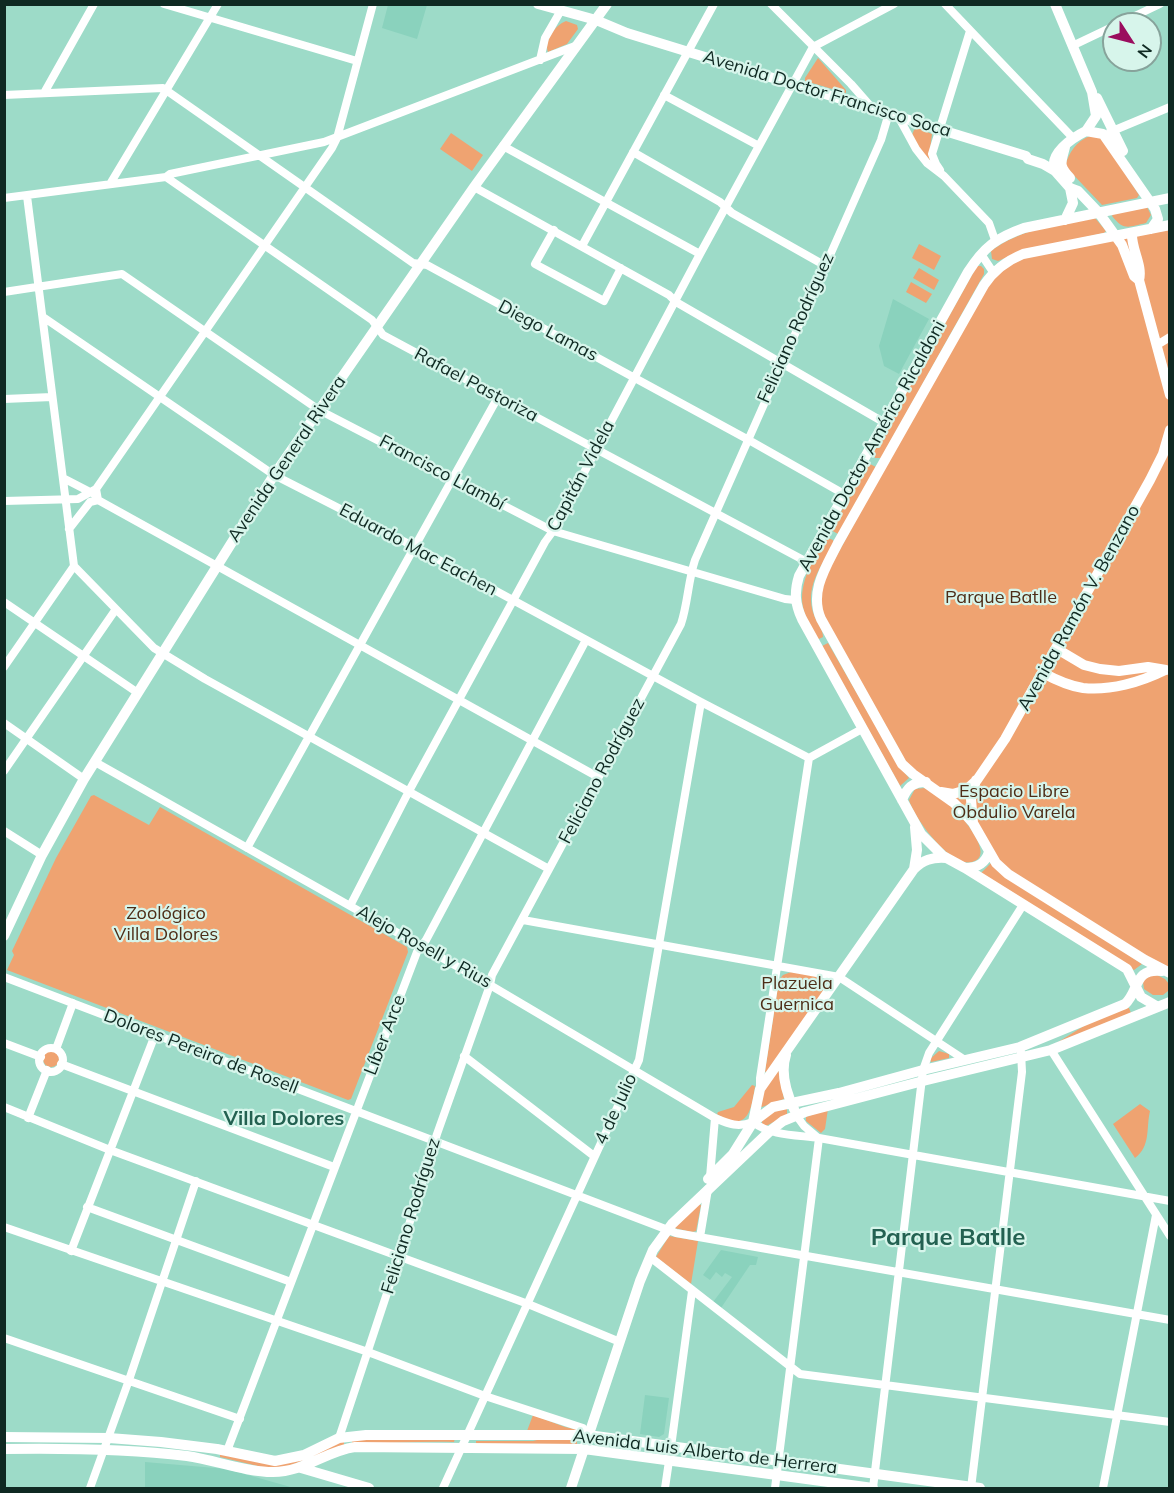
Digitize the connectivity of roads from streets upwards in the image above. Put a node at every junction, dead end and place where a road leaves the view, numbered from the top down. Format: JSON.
{"nodes":[{"id":1,"x":94,"y":4,"type":"edge"},
{"id":2,"x":164,"y":4,"type":"edge"},
{"id":3,"x":218,"y":4,"type":"edge"},
{"id":4,"x":373,"y":4,"type":"edge"},
{"id":5,"x":538,"y":4,"type":"edge"},
{"id":6,"x":607,"y":4,"type":"edge"},
{"id":7,"x":714,"y":4,"type":"edge"},
{"id":8,"x":771,"y":4,"type":"edge"},
{"id":9,"x":894,"y":4,"type":"edge"},
{"id":10,"x":945,"y":4,"type":"edge"},
{"id":11,"x":1055,"y":4,"type":"edge"},
{"id":12,"x":1160,"y":4,"type":"edge"},
{"id":13,"x":560,"y":12,"type":"junction"},
{"id":14,"x":1143,"y":12,"type":"edge"},
{"id":15,"x":210,"y":19,"type":"junction"},
{"id":16,"x":593,"y":23,"type":"junction"},
{"id":17,"x":622,"y":30,"type":"junction"},
{"id":18,"x":970,"y":31,"type":"junction"},
{"id":19,"x":1102,"y":32,"type":"edge"},
{"id":20,"x":575,"y":46,"type":"junction"},
{"id":21,"x":1072,"y":46,"type":"junction"},
{"id":22,"x":813,"y":47,"type":"junction"},
{"id":23,"x":688,"y":52,"type":"junction"},
{"id":24,"x":540,"y":60,"type":"junction"},
{"id":25,"x":357,"y":62,"type":"junction"},
{"id":26,"x":792,"y":84,"type":"junction"},
{"id":27,"x":167,"y":90,"type":"junction"},
{"id":28,"x":1092,"y":92,"type":"junction"},
{"id":29,"x":44,"y":93,"type":"junction"},
{"id":30,"x":4,"y":95,"type":"edge"},
{"id":31,"x":664,"y":95,"type":"junction"},
{"id":32,"x":1170,"y":107,"type":"edge"},
{"id":33,"x":873,"y":109,"type":"junction"},
{"id":34,"x":893,"y":115,"type":"junction"},
{"id":35,"x":939,"y":129,"type":"junction"},
{"id":36,"x":1086,"y":130,"type":"junction"},
{"id":37,"x":1108,"y":133,"type":"junction"},
{"id":38,"x":337,"y":138,"type":"junction"},
{"id":39,"x":1073,"y":138,"type":"junction"},
{"id":40,"x":503,"y":146,"type":"junction"},
{"id":41,"x":759,"y":146,"type":"junction"},
{"id":42,"x":1065,"y":147,"type":"junction"},
{"id":43,"x":633,"y":152,"type":"junction"},
{"id":44,"x":261,"y":155,"type":"junction"},
{"id":45,"x":1026,"y":156,"type":"junction"},
{"id":46,"x":1054,"y":156,"type":"junction"},
{"id":47,"x":1055,"y":171,"type":"junction"},
{"id":48,"x":944,"y":176,"type":"junction"},
{"id":49,"x":166,"y":177,"type":"junction"},
{"id":50,"x":110,"y":184,"type":"junction"},
{"id":51,"x":306,"y":187,"type":"junction"},
{"id":52,"x":474,"y":187,"type":"junction"},
{"id":53,"x":1074,"y":189,"type":"junction"},
{"id":54,"x":27,"y":196,"type":"junction"},
{"id":55,"x":4,"y":198,"type":"edge"},
{"id":56,"x":1170,"y":198,"type":"edge"},
{"id":57,"x":606,"y":201,"type":"junction"},
{"id":58,"x":1152,"y":202,"type":"junction"},
{"id":59,"x":726,"y":208,"type":"junction"},
{"id":60,"x":1099,"y":213,"type":"junction"},
{"id":61,"x":1065,"y":220,"type":"junction"},
{"id":62,"x":1170,"y":225,"type":"edge"},
{"id":63,"x":1151,"y":229,"type":"junction"},
{"id":64,"x":554,"y":230,"type":"junction"},
{"id":65,"x":1132,"y":233,"type":"junction"},
{"id":66,"x":1116,"y":236,"type":"junction"},
{"id":67,"x":995,"y":240,"type":"junction"},
{"id":68,"x":265,"y":246,"type":"junction"},
{"id":69,"x":582,"y":246,"type":"junction"},
{"id":70,"x":700,"y":254,"type":"junction"},
{"id":71,"x":981,"y":254,"type":"junction"},
{"id":72,"x":421,"y":264,"type":"junction"},
{"id":73,"x":824,"y":265,"type":"junction"},
{"id":74,"x":621,"y":268,"type":"junction"},
{"id":75,"x":993,"y":272,"type":"junction"},
{"id":76,"x":1139,"y":280,"type":"junction"},
{"id":77,"x":39,"y":286,"type":"junction"},
{"id":78,"x":4,"y":292,"type":"edge"},
{"id":79,"x":676,"y":302,"type":"junction"},
{"id":80,"x":43,"y":317,"type":"junction"},
{"id":81,"x":377,"y":326,"type":"junction"},
{"id":82,"x":205,"y":331,"type":"junction"},
{"id":83,"x":1170,"y":337,"type":"edge"},
{"id":84,"x":1157,"y":345,"type":"junction"},
{"id":85,"x":781,"y":364,"type":"junction"},
{"id":86,"x":1168,"y":375,"type":"edge"},
{"id":87,"x":634,"y":378,"type":"junction"},
{"id":88,"x":1170,"y":395,"type":"edge"},
{"id":89,"x":52,"y":397,"type":"junction"},
{"id":90,"x":498,"y":397,"type":"junction"},
{"id":91,"x":160,"y":398,"type":"junction"},
{"id":92,"x":4,"y":399,"type":"edge"},
{"id":93,"x":320,"y":410,"type":"junction"},
{"id":94,"x":885,"y":423,"type":"junction"},
{"id":95,"x":1170,"y":430,"type":"edge"},
{"id":96,"x":747,"y":439,"type":"junction"},
{"id":97,"x":595,"y":450,"type":"junction"},
{"id":98,"x":868,"y":453,"type":"junction"},
{"id":99,"x":884,"y":463,"type":"junction"},
{"id":100,"x":274,"y":475,"type":"junction"},
{"id":101,"x":63,"y":478,"type":"junction"},
{"id":102,"x":453,"y":478,"type":"junction"},
{"id":103,"x":94,"y":491,"type":"junction"},
{"id":104,"x":844,"y":494,"type":"junction"},
{"id":105,"x":65,"y":500,"type":"junction"},
{"id":106,"x":98,"y":500,"type":"junction"},
{"id":107,"x":4,"y":501,"type":"edge"},
{"id":108,"x":715,"y":514,"type":"junction"},
{"id":109,"x":69,"y":529,"type":"junction"},
{"id":110,"x":553,"y":531,"type":"junction"},
{"id":111,"x":822,"y":534,"type":"junction"},
{"id":112,"x":838,"y":543,"type":"junction"},
{"id":113,"x":415,"y":547,"type":"junction"},
{"id":114,"x":807,"y":562,"type":"junction"},
{"id":115,"x":74,"y":566,"type":"junction"},
{"id":116,"x":217,"y":566,"type":"junction"},
{"id":117,"x":691,"y":572,"type":"junction"},
{"id":118,"x":513,"y":600,"type":"junction"},
{"id":119,"x":795,"y":600,"type":"junction"},
{"id":120,"x":4,"y":602,"type":"edge"},
{"id":121,"x":116,"y":609,"type":"junction"},
{"id":122,"x":35,"y":623,"type":"junction"},
{"id":123,"x":829,"y":634,"type":"junction"},
{"id":124,"x":586,"y":640,"type":"junction"},
{"id":125,"x":814,"y":642,"type":"junction"},
{"id":126,"x":360,"y":645,"type":"junction"},
{"id":127,"x":1057,"y":649,"type":"junction"},
{"id":128,"x":163,"y":654,"type":"junction"},
{"id":129,"x":84,"y":656,"type":"junction"},
{"id":130,"x":4,"y":668,"type":"edge"},
{"id":131,"x":1167,"y":670,"type":"edge"},
{"id":132,"x":1044,"y":673,"type":"junction"},
{"id":133,"x":653,"y":675,"type":"junction"},
{"id":134,"x":138,"y":693,"type":"junction"},
{"id":135,"x":459,"y":701,"type":"junction"},
{"id":136,"x":701,"y":702,"type":"junction"},
{"id":137,"x":4,"y":723,"type":"edge"},
{"id":138,"x":862,"y":729,"type":"junction"},
{"id":139,"x":309,"y":736,"type":"junction"},
{"id":140,"x":27,"y":739,"type":"junction"},
{"id":141,"x":533,"y":742,"type":"junction"},
{"id":142,"x":809,"y":758,"type":"junction"},
{"id":143,"x":95,"y":762,"type":"junction"},
{"id":144,"x":4,"y":771,"type":"edge"},
{"id":145,"x":598,"y":777,"type":"junction"},
{"id":146,"x":84,"y":779,"type":"junction"},
{"id":147,"x":976,"y":780,"type":"junction"},
{"id":148,"x":926,"y":782,"type":"junction"},
{"id":149,"x":409,"y":791,"type":"junction"},
{"id":150,"x":940,"y":792,"type":"junction"},
{"id":151,"x":902,"y":800,"type":"junction"},
{"id":152,"x":973,"y":823,"type":"junction"},
{"id":153,"x":915,"y":827,"type":"junction"},
{"id":154,"x":4,"y":831,"type":"edge"},
{"id":155,"x":483,"y":833,"type":"junction"},
{"id":156,"x":247,"y":848,"type":"junction"},
{"id":157,"x":989,"y":852,"type":"junction"},
{"id":158,"x":42,"y":855,"type":"junction"},
{"id":159,"x":946,"y":858,"type":"junction"},
{"id":160,"x":965,"y":868,"type":"junction"},
{"id":161,"x":549,"y":869,"type":"junction"},
{"id":162,"x":914,"y":869,"type":"junction"},
{"id":163,"x":1023,"y":905,"type":"junction"},
{"id":164,"x":350,"y":906,"type":"junction"},
{"id":165,"x":523,"y":920,"type":"junction"},
{"id":166,"x":4,"y":936,"type":"edge"},
{"id":167,"x":660,"y":945,"type":"junction"},
{"id":168,"x":422,"y":946,"type":"junction"},
{"id":169,"x":777,"y":966,"type":"junction"},
{"id":170,"x":1168,"y":974,"type":"edge"},
{"id":171,"x":4,"y":977,"type":"edge"},
{"id":172,"x":839,"y":977,"type":"junction"},
{"id":173,"x":490,"y":985,"type":"junction"},
{"id":174,"x":1135,"y":987,"type":"junction"},
{"id":175,"x":1170,"y":1002,"type":"edge"},
{"id":176,"x":73,"y":1003,"type":"junction"},
{"id":177,"x":1158,"y":1007,"type":"junction"},
{"id":178,"x":1086,"y":1020,"type":"junction"},
{"id":179,"x":154,"y":1035,"type":"junction"},
{"id":180,"x":937,"y":1042,"type":"junction"},
{"id":181,"x":4,"y":1043,"type":"edge"},
{"id":182,"x":56,"y":1049,"type":"junction"},
{"id":183,"x":1051,"y":1050,"type":"junction"},
{"id":184,"x":1021,"y":1052,"type":"junction"},
{"id":185,"x":787,"y":1053,"type":"junction"},
{"id":186,"x":41,"y":1056,"type":"junction"},
{"id":187,"x":464,"y":1056,"type":"junction"},
{"id":188,"x":965,"y":1060,"type":"junction"},
{"id":189,"x":60,"y":1066,"type":"junction"},
{"id":190,"x":635,"y":1069,"type":"junction"},
{"id":191,"x":47,"y":1070,"type":"junction"},
{"id":192,"x":923,"y":1075,"type":"junction"},
{"id":193,"x":760,"y":1089,"type":"junction"},
{"id":194,"x":133,"y":1090,"type":"junction"},
{"id":195,"x":791,"y":1103,"type":"junction"},
{"id":196,"x":4,"y":1107,"type":"edge"},
{"id":197,"x":356,"y":1110,"type":"junction"},
{"id":198,"x":796,"y":1115,"type":"junction"},
{"id":199,"x":28,"y":1118,"type":"junction"},
{"id":200,"x":715,"y":1118,"type":"junction"},
{"id":201,"x":753,"y":1122,"type":"junction"},
{"id":202,"x":770,"y":1131,"type":"junction"},
{"id":203,"x":819,"y":1138,"type":"junction"},
{"id":204,"x":435,"y":1140,"type":"junction"},
{"id":205,"x":110,"y":1149,"type":"junction"},
{"id":206,"x":912,"y":1155,"type":"junction"},
{"id":207,"x":594,"y":1156,"type":"junction"},
{"id":208,"x":334,"y":1167,"type":"junction"},
{"id":209,"x":1010,"y":1172,"type":"junction"},
{"id":210,"x":196,"y":1181,"type":"junction"},
{"id":211,"x":709,"y":1183,"type":"junction"},
{"id":212,"x":576,"y":1196,"type":"junction"},
{"id":213,"x":1145,"y":1197,"type":"junction"},
{"id":214,"x":1170,"y":1201,"type":"edge"},
{"id":215,"x":87,"y":1208,"type":"junction"},
{"id":216,"x":1156,"y":1215,"type":"junction"},
{"id":217,"x":314,"y":1225,"type":"junction"},
{"id":218,"x":4,"y":1227,"type":"edge"},
{"id":219,"x":663,"y":1228,"type":"junction"},
{"id":220,"x":1170,"y":1236,"type":"edge"},
{"id":221,"x":700,"y":1237,"type":"junction"},
{"id":222,"x":176,"y":1239,"type":"junction"},
{"id":223,"x":71,"y":1251,"type":"junction"},
{"id":224,"x":804,"y":1255,"type":"junction"},
{"id":225,"x":399,"y":1257,"type":"junction"},
{"id":226,"x":650,"y":1257,"type":"junction"},
{"id":227,"x":898,"y":1272,"type":"junction"},
{"id":228,"x":640,"y":1281,"type":"junction"},
{"id":229,"x":162,"y":1282,"type":"junction"},
{"id":230,"x":291,"y":1282,"type":"junction"},
{"id":231,"x":692,"y":1291,"type":"junction"},
{"id":232,"x":995,"y":1291,"type":"junction"},
{"id":233,"x":528,"y":1304,"type":"junction"},
{"id":234,"x":1137,"y":1314,"type":"junction"},
{"id":235,"x":1170,"y":1320,"type":"edge"},
{"id":236,"x":276,"y":1322,"type":"junction"},
{"id":237,"x":4,"y":1338,"type":"edge"},
{"id":238,"x":620,"y":1342,"type":"junction"},
{"id":239,"x":368,"y":1353,"type":"junction"},
{"id":240,"x":790,"y":1368,"type":"junction"},
{"id":241,"x":129,"y":1380,"type":"junction"},
{"id":242,"x":886,"y":1386,"type":"junction"},
{"id":243,"x":485,"y":1396,"type":"junction"},
{"id":244,"x":982,"y":1399,"type":"junction"},
{"id":245,"x":1117,"y":1415,"type":"junction"},
{"id":246,"x":240,"y":1419,"type":"junction"},
{"id":247,"x":1170,"y":1422,"type":"edge"},
{"id":248,"x":468,"y":1435,"type":"junction"},
{"id":249,"x":588,"y":1436,"type":"junction"},
{"id":250,"x":4,"y":1437,"type":"edge"},
{"id":251,"x":109,"y":1438,"type":"junction"},
{"id":252,"x":339,"y":1438,"type":"junction"},
{"id":253,"x":671,"y":1447,"type":"junction"},
{"id":254,"x":461,"y":1448,"type":"junction"},
{"id":255,"x":4,"y":1449,"type":"edge"},
{"id":256,"x":584,"y":1449,"type":"junction"},
{"id":257,"x":104,"y":1450,"type":"junction"},
{"id":258,"x":227,"y":1451,"type":"junction"},
{"id":259,"x":669,"y":1461,"type":"junction"},
{"id":260,"x":778,"y":1462,"type":"junction"},
{"id":261,"x":301,"y":1468,"type":"junction"},
{"id":262,"x":875,"y":1474,"type":"junction"},
{"id":263,"x":776,"y":1475,"type":"junction"},
{"id":264,"x":90,"y":1488,"type":"edge"},
{"id":265,"x":369,"y":1488,"type":"edge"},
{"id":266,"x":443,"y":1488,"type":"edge"},
{"id":267,"x":571,"y":1488,"type":"edge"},
{"id":268,"x":665,"y":1488,"type":"edge"},
{"id":269,"x":775,"y":1488,"type":"edge"},
{"id":270,"x":873,"y":1488,"type":"edge"},
{"id":271,"x":974,"y":1488,"type":"edge"},
{"id":272,"x":1103,"y":1488,"type":"edge"}],
"edges":[{"from":1,"to":29,"type":"street"},
{"from":2,"to":15,"type":"street"},
{"from":3,"to":15,"type":"street"},
{"from":4,"to":25,"type":"street"},
{"from":5,"to":13,"type":"street","name":"Avenida Doctor Francisco Soca"},
{"from":6,"to":16,"type":"street","name":"Avenida General Rivera"},
{"from":6,"to":17,"type":"street"},
{"from":7,"to":23,"type":"street"},
{"from":8,"to":22,"type":"street"},
{"from":9,"to":22,"type":"street"},
{"from":10,"to":18,"type":"street"},
{"from":11,"to":21,"type":"street"},
{"from":12,"to":14,"type":"street"},
{"from":13,"to":16,"type":"street","name":"Avenida Doctor Francisco Soca"},
{"from":13,"to":24,"type":"street"},
{"from":15,"to":25,"type":"street"},
{"from":15,"to":27,"type":"street"},
{"from":16,"to":17,"type":"street","name":"Avenida Doctor Francisco Soca"},
{"from":16,"to":20,"type":"street","name":"Avenida General Rivera"},
{"from":17,"to":23,"type":"street","name":"Avenida Doctor Francisco Soca"},
{"from":18,"to":35,"type":"street"},
{"from":18,"to":39,"type":"street"},
{"from":19,"to":21,"type":"street"},
{"from":20,"to":24,"type":"street"},
{"from":20,"to":40,"type":"street","name":"Avenida General Rivera"},
{"from":21,"to":28,"type":"street"},
{"from":22,"to":26,"type":"street","name":"Capitán Videla"},
{"from":22,"to":33,"type":"street"},
{"from":23,"to":26,"type":"street","name":"Avenida Doctor Francisco Soca"},
{"from":23,"to":31,"type":"street"},
{"from":24,"to":38,"type":"street"},
{"from":25,"to":38,"type":"street"},
{"from":26,"to":33,"type":"street","name":"Avenida Doctor Francisco Soca"},
{"from":26,"to":41,"type":"street","name":"Capitán Videla"},
{"from":27,"to":29,"type":"street"},
{"from":27,"to":44,"type":"street","name":"Diego Lamas"},
{"from":27,"to":50,"type":"street"},
{"from":28,"to":36,"type":"street"},
{"from":28,"to":37,"type":"street"},
{"from":29,"to":30,"type":"street"},
{"from":31,"to":41,"type":"street"},
{"from":31,"to":43,"type":"street"},
{"from":32,"to":37,"type":"street"},
{"from":33,"to":34,"type":"street","name":"Avenida Doctor Francisco Soca"},
{"from":34,"to":35,"type":"street","name":"Avenida Doctor Francisco Soca"},
{"from":34,"to":48,"type":"street"},
{"from":34,"to":73,"type":"street","name":"Feliciano Rodríguez"},
{"from":35,"to":45,"type":"street","name":"Avenida Doctor Francisco Soca"},
{"from":35,"to":48,"type":"street"},
{"from":36,"to":37,"type":"street"},
{"from":36,"to":39,"type":"street"},
{"from":37,"to":58,"type":"street"},
{"from":38,"to":44,"type":"street"},
{"from":38,"to":51,"type":"street"},
{"from":39,"to":42,"type":"street"},
{"from":40,"to":52,"type":"street","name":"Avenida General Rivera"},
{"from":40,"to":57,"type":"street"},
{"from":41,"to":59,"type":"street","name":"Capitán Videla"},
{"from":42,"to":46,"type":"street"},
{"from":42,"to":53,"type":"street"},
{"from":43,"to":57,"type":"street"},
{"from":43,"to":59,"type":"street"},
{"from":44,"to":49,"type":"street"},
{"from":44,"to":51,"type":"street","name":"Diego Lamas"},
{"from":45,"to":46,"type":"street","name":"Avenida Doctor Francisco Soca"},
{"from":45,"to":47,"type":"street","name":"Avenida Doctor Francisco Soca"},
{"from":46,"to":47,"type":"street"},
{"from":47,"to":53,"type":"street","name":"Avenida Doctor Francisco Soca"},
{"from":48,"to":67,"type":"street"},
{"from":49,"to":50,"type":"street"},
{"from":49,"to":68,"type":"street","name":"Rafael Pastoriza"},
{"from":50,"to":54,"type":"street"},
{"from":51,"to":68,"type":"street"},
{"from":51,"to":72,"type":"street","name":"Diego Lamas"},
{"from":52,"to":64,"type":"street"},
{"from":52,"to":72,"type":"street","name":"Avenida General Rivera"},
{"from":53,"to":60,"type":"street","name":"Avenida Doctor Francisco Soca"},
{"from":53,"to":61,"type":"street"},
{"from":54,"to":55,"type":"street"},
{"from":54,"to":77,"type":"street"},
{"from":56,"to":58,"type":"street","name":"Avenida Doctor Américo Ricaldoni"},
{"from":57,"to":69,"type":"street"},
{"from":57,"to":70,"type":"street"},
{"from":58,"to":60,"type":"street","name":"Avenida Doctor Américo Ricaldoni"},
{"from":58,"to":63,"type":"street"},
{"from":59,"to":70,"type":"street","name":"Capitán Videla"},
{"from":59,"to":73,"type":"street"},
{"from":60,"to":61,"type":"street","name":"Avenida Doctor Américo Ricaldoni"},
{"from":60,"to":66,"type":"street","name":"Avenida Doctor Francisco Soca"},
{"from":61,"to":67,"type":"street","name":"Avenida Doctor Américo Ricaldoni"},
{"from":62,"to":63,"type":"street","name":"Avenida Doctor Américo Ricaldoni"},
{"from":63,"to":65,"type":"street","name":"Avenida Doctor Américo Ricaldoni"},
{"from":64,"to":69,"type":"street"},
{"from":64,"to":74,"type":"street"},
{"from":65,"to":66,"type":"street","name":"Avenida Doctor Américo Ricaldoni"},
{"from":65,"to":76,"type":"street"},
{"from":66,"to":75,"type":"street","name":"Avenida Doctor Américo Ricaldoni"},
{"from":66,"to":76,"type":"street"},
{"from":67,"to":71,"type":"street","name":"Avenida Doctor Américo Ricaldoni"},
{"from":68,"to":81,"type":"street","name":"Rafael Pastoriza"},
{"from":68,"to":82,"type":"street"},
{"from":69,"to":74,"type":"street"},
{"from":70,"to":79,"type":"street","name":"Capitán Videla"},
{"from":71,"to":75,"type":"street"},
{"from":71,"to":94,"type":"street","name":"Avenida Doctor Américo Ricaldoni"},
{"from":72,"to":81,"type":"street","name":"Avenida General Rivera"},
{"from":72,"to":87,"type":"street","name":"Diego Lamas"},
{"from":73,"to":85,"type":"street","name":"Feliciano Rodríguez"},
{"from":74,"to":79,"type":"street"},
{"from":75,"to":99,"type":"street","name":"Avenida Doctor Américo Ricaldoni"},
{"from":76,"to":84,"type":"street"},
{"from":77,"to":78,"type":"street"},
{"from":77,"to":80,"type":"street"},
{"from":77,"to":82,"type":"street","name":"Francisco Llambí"},
{"from":79,"to":85,"type":"street"},
{"from":79,"to":87,"type":"street","name":"Capitán Videla"},
{"from":80,"to":89,"type":"street"},
{"from":80,"to":91,"type":"street","name":"Eduardo Mac Eachen"},
{"from":81,"to":90,"type":"street","name":"Rafael Pastoriza"},
{"from":81,"to":93,"type":"street","name":"Avenida General Rivera"},
{"from":82,"to":91,"type":"street"},
{"from":82,"to":93,"type":"street","name":"Francisco Llambí"},
{"from":83,"to":84,"type":"street"},
{"from":84,"to":86,"type":"street"},
{"from":85,"to":94,"type":"street"},
{"from":85,"to":96,"type":"street","name":"Feliciano Rodríguez"},
{"from":86,"to":88,"type":"street"},
{"from":87,"to":96,"type":"street","name":"Diego Lamas"},
{"from":87,"to":97,"type":"street","name":"Capitán Videla"},
{"from":89,"to":92,"type":"street"},
{"from":89,"to":101,"type":"street"},
{"from":90,"to":97,"type":"street","name":"Rafael Pastoriza"},
{"from":90,"to":102,"type":"street"},
{"from":91,"to":100,"type":"street","name":"Eduardo Mac Eachen"},
{"from":91,"to":103,"type":"street"},
{"from":93,"to":100,"type":"street","name":"Avenida General Rivera"},
{"from":93,"to":102,"type":"street","name":"Francisco Llambí"},
{"from":94,"to":98,"type":"street","name":"Avenida Doctor Américo Ricaldoni"},
{"from":95,"to":127,"type":"street","name":"Avenida Ramón V. Benzano"},
{"from":96,"to":104,"type":"street","name":"Diego Lamas"},
{"from":96,"to":108,"type":"street","name":"Feliciano Rodríguez"},
{"from":97,"to":108,"type":"street","name":"Rafael Pastoriza"},
{"from":97,"to":110,"type":"street","name":"Capitán Videla"},
{"from":98,"to":99,"type":"street"},
{"from":98,"to":104,"type":"street","name":"Avenida Doctor Américo Ricaldoni"},
{"from":99,"to":112,"type":"street","name":"Avenida Doctor Américo Ricaldoni"},
{"from":100,"to":113,"type":"street","name":"Eduardo Mac Eachen"},
{"from":100,"to":116,"type":"street","name":"Avenida General Rivera"},
{"from":101,"to":103,"type":"street"},
{"from":101,"to":105,"type":"street"},
{"from":102,"to":110,"type":"street","name":"Francisco Llambí"},
{"from":102,"to":113,"type":"street"},
{"from":103,"to":105,"type":"street"},
{"from":103,"to":106,"type":"street"},
{"from":104,"to":111,"type":"street","name":"Avenida Doctor Américo Ricaldoni"},
{"from":105,"to":107,"type":"street"},
{"from":105,"to":109,"type":"street"},
{"from":106,"to":109,"type":"street"},
{"from":106,"to":116,"type":"street"},
{"from":108,"to":114,"type":"street","name":"Rafael Pastoriza"},
{"from":108,"to":117,"type":"street","name":"Feliciano Rodríguez"},
{"from":109,"to":115,"type":"street"},
{"from":110,"to":117,"type":"street","name":"Francisco Llambí"},
{"from":110,"to":118,"type":"street","name":"Capitán Videla"},
{"from":111,"to":112,"type":"street"},
{"from":111,"to":114,"type":"street","name":"Avenida Doctor Américo Ricaldoni"},
{"from":112,"to":123,"type":"street","name":"Avenida Doctor Américo Ricaldoni"},
{"from":113,"to":118,"type":"street","name":"Eduardo Mac Eachen"},
{"from":113,"to":126,"type":"street"},
{"from":114,"to":119,"type":"street","name":"Avenida Doctor Américo Ricaldoni"},
{"from":115,"to":121,"type":"street"},
{"from":115,"to":122,"type":"street"},
{"from":116,"to":126,"type":"street"},
{"from":116,"to":128,"type":"street","name":"Avenida General Rivera"},
{"from":117,"to":119,"type":"street","name":"Francisco Llambí"},
{"from":117,"to":133,"type":"street","name":"Feliciano Rodríguez"},
{"from":118,"to":124,"type":"street","name":"Eduardo Mac Eachen"},
{"from":118,"to":135,"type":"street","name":"Capitán Videla"},
{"from":119,"to":125,"type":"street"},
{"from":120,"to":122,"type":"street"},
{"from":121,"to":128,"type":"street"},
{"from":121,"to":129,"type":"street"},
{"from":122,"to":129,"type":"street"},
{"from":122,"to":130,"type":"street"},
{"from":123,"to":125,"type":"street"},
{"from":123,"to":148,"type":"street","name":"Avenida Doctor Américo Ricaldoni"},
{"from":124,"to":133,"type":"street","name":"Eduardo Mac Eachen"},
{"from":124,"to":141,"type":"street","name":"Líber Arce"},
{"from":125,"to":138,"type":"street"},
{"from":126,"to":135,"type":"street"},
{"from":126,"to":139,"type":"street"},
{"from":127,"to":131,"type":"street"},
{"from":127,"to":132,"type":"street","name":"Avenida Ramón V. Benzano"},
{"from":128,"to":134,"type":"street","name":"Avenida General Rivera"},
{"from":128,"to":139,"type":"street"},
{"from":129,"to":134,"type":"street"},
{"from":129,"to":140,"type":"street"},
{"from":131,"to":132,"type":"street"},
{"from":132,"to":147,"type":"street","name":"Avenida Ramón V. Benzano"},
{"from":133,"to":136,"type":"street","name":"Eduardo Mac Eachen"},
{"from":133,"to":145,"type":"street","name":"Feliciano Rodríguez"},
{"from":134,"to":143,"type":"street","name":"Avenida General Rivera"},
{"from":135,"to":141,"type":"street"},
{"from":135,"to":149,"type":"street","name":"Capitán Videla"},
{"from":136,"to":142,"type":"street","name":"Eduardo Mac Eachen"},
{"from":136,"to":167,"type":"street","name":"4 de Julio"},
{"from":137,"to":140,"type":"street"},
{"from":138,"to":142,"type":"street"},
{"from":138,"to":151,"type":"street"},
{"from":139,"to":149,"type":"street"},
{"from":139,"to":156,"type":"street"},
{"from":140,"to":144,"type":"street"},
{"from":140,"to":146,"type":"street"},
{"from":141,"to":145,"type":"street"},
{"from":141,"to":155,"type":"street","name":"Líber Arce"},
{"from":142,"to":169,"type":"street"},
{"from":143,"to":146,"type":"street","name":"Avenida General Rivera"},
{"from":143,"to":156,"type":"street","name":"Alejo Rosell y Rius"},
{"from":145,"to":161,"type":"street","name":"Feliciano Rodríguez"},
{"from":146,"to":158,"type":"street","name":"Avenida General Rivera"},
{"from":147,"to":150,"type":"street","name":"Avenida Ramón V. Benzano"},
{"from":147,"to":152,"type":"street","name":"Avenida Ramón V. Benzano"},
{"from":148,"to":150,"type":"street","name":"Avenida Doctor Américo Ricaldoni"},
{"from":148,"to":151,"type":"street"},
{"from":149,"to":155,"type":"street"},
{"from":149,"to":164,"type":"street","name":"Capitán Videla"},
{"from":150,"to":152,"type":"street","name":"Avenida Doctor Américo Ricaldoni"},
{"from":151,"to":153,"type":"street"},
{"from":152,"to":157,"type":"street","name":"Avenida Doctor Américo Ricaldoni"},
{"from":153,"to":159,"type":"street"},
{"from":153,"to":162,"type":"street"},
{"from":154,"to":158,"type":"street"},
{"from":155,"to":161,"type":"street"},
{"from":155,"to":168,"type":"street","name":"Líber Arce"},
{"from":156,"to":164,"type":"street","name":"Alejo Rosell y Rius"},
{"from":157,"to":160,"type":"street"},
{"from":157,"to":170,"type":"street","name":"Avenida Doctor Américo Ricaldoni"},
{"from":158,"to":166,"type":"street","name":"Avenida General Rivera"},
{"from":159,"to":160,"type":"street"},
{"from":159,"to":162,"type":"street"},
{"from":160,"to":163,"type":"street"},
{"from":161,"to":165,"type":"street","name":"Feliciano Rodríguez"},
{"from":162,"to":172,"type":"street"},
{"from":163,"to":174,"type":"street"},
{"from":163,"to":180,"type":"street"},
{"from":164,"to":168,"type":"street","name":"Alejo Rosell y Rius"},
{"from":165,"to":167,"type":"street"},
{"from":165,"to":173,"type":"street","name":"Feliciano Rodríguez"},
{"from":167,"to":169,"type":"street"},
{"from":167,"to":190,"type":"street","name":"4 de Julio"},
{"from":168,"to":173,"type":"street","name":"Alejo Rosell y Rius"},
{"from":168,"to":197,"type":"street","name":"Líber Arce"},
{"from":169,"to":172,"type":"street"},
{"from":169,"to":193,"type":"street"},
{"from":170,"to":174,"type":"street"},
{"from":171,"to":176,"type":"street","name":"Dolores Pereira de Rosell"},
{"from":172,"to":180,"type":"street"},
{"from":172,"to":185,"type":"street"},
{"from":173,"to":187,"type":"street","name":"Feliciano Rodríguez"},
{"from":173,"to":190,"type":"street","name":"Alejo Rosell y Rius"},
{"from":174,"to":177,"type":"street"},
{"from":174,"to":178,"type":"street"},
{"from":175,"to":177,"type":"street"},
{"from":176,"to":179,"type":"street","name":"Dolores Pereira de Rosell"},
{"from":176,"to":182,"type":"street"},
{"from":177,"to":183,"type":"street"},
{"from":178,"to":183,"type":"street"},
{"from":178,"to":184,"type":"street"},
{"from":179,"to":194,"type":"street"},
{"from":179,"to":197,"type":"street","name":"Dolores Pereira de Rosell"},
{"from":180,"to":188,"type":"street"},
{"from":180,"to":192,"type":"street"},
{"from":181,"to":186,"type":"street"},
{"from":182,"to":186,"type":"street"},
{"from":182,"to":189,"type":"street"},
{"from":183,"to":184,"type":"street"},
{"from":183,"to":213,"type":"street"},
{"from":184,"to":188,"type":"street"},
{"from":184,"to":192,"type":"street"},
{"from":184,"to":209,"type":"street"},
{"from":185,"to":193,"type":"street"},
{"from":185,"to":195,"type":"street"},
{"from":186,"to":191,"type":"street"},
{"from":187,"to":204,"type":"street","name":"Feliciano Rodríguez"},
{"from":187,"to":207,"type":"street"},
{"from":188,"to":192,"type":"street"},
{"from":189,"to":191,"type":"street"},
{"from":189,"to":194,"type":"street"},
{"from":190,"to":200,"type":"street","name":"Alejo Rosell y Rius"},
{"from":190,"to":207,"type":"street","name":"4 de Julio"},
{"from":191,"to":199,"type":"street"},
{"from":192,"to":195,"type":"street"},
{"from":192,"to":198,"type":"street"},
{"from":192,"to":206,"type":"street"},
{"from":193,"to":201,"type":"street"},
{"from":194,"to":205,"type":"street"},
{"from":194,"to":208,"type":"street"},
{"from":195,"to":198,"type":"street"},
{"from":195,"to":201,"type":"street"},
{"from":196,"to":199,"type":"street"},
{"from":197,"to":204,"type":"street","name":"Dolores Pereira de Rosell"},
{"from":197,"to":208,"type":"street","name":"Líber Arce"},
{"from":198,"to":202,"type":"street"},
{"from":198,"to":203,"type":"street"},
{"from":199,"to":205,"type":"street"},
{"from":200,"to":201,"type":"street","name":"Alejo Rosell y Rius"},
{"from":200,"to":211,"type":"street"},
{"from":201,"to":202,"type":"street"},
{"from":201,"to":211,"type":"street"},
{"from":202,"to":203,"type":"street"},
{"from":202,"to":211,"type":"street"},
{"from":203,"to":206,"type":"street"},
{"from":203,"to":224,"type":"street"},
{"from":204,"to":212,"type":"street","name":"Dolores Pereira de Rosell"},
{"from":204,"to":225,"type":"street","name":"Feliciano Rodríguez"},
{"from":205,"to":210,"type":"street"},
{"from":205,"to":215,"type":"street"},
{"from":206,"to":209,"type":"street"},
{"from":206,"to":227,"type":"street"},
{"from":207,"to":212,"type":"street","name":"4 de Julio"},
{"from":208,"to":217,"type":"street","name":"Líber Arce"},
{"from":209,"to":213,"type":"street"},
{"from":209,"to":232,"type":"street"},
{"from":210,"to":217,"type":"street"},
{"from":210,"to":222,"type":"street"},
{"from":211,"to":219,"type":"street"},
{"from":211,"to":221,"type":"street"},
{"from":212,"to":219,"type":"street","name":"Dolores Pereira de Rosell"},
{"from":212,"to":233,"type":"street","name":"4 de Julio"},
{"from":213,"to":214,"type":"street"},
{"from":213,"to":216,"type":"street"},
{"from":215,"to":222,"type":"street"},
{"from":215,"to":223,"type":"street"},
{"from":216,"to":220,"type":"street"},
{"from":216,"to":234,"type":"street"},
{"from":217,"to":225,"type":"street"},
{"from":217,"to":230,"type":"street","name":"Líber Arce"},
{"from":218,"to":223,"type":"street"},
{"from":219,"to":221,"type":"street","name":"Dolores Pereira de Rosell"},
{"from":219,"to":226,"type":"street"},
{"from":219,"to":228,"type":"street"},
{"from":221,"to":224,"type":"street","name":"Dolores Pereira de Rosell"},
{"from":222,"to":229,"type":"street"},
{"from":222,"to":230,"type":"street"},
{"from":223,"to":229,"type":"street"},
{"from":224,"to":227,"type":"street","name":"Dolores Pereira de Rosell"},
{"from":224,"to":240,"type":"street"},
{"from":225,"to":233,"type":"street"},
{"from":225,"to":239,"type":"street","name":"Feliciano Rodríguez"},
{"from":226,"to":228,"type":"street"},
{"from":226,"to":231,"type":"street"},
{"from":227,"to":232,"type":"street","name":"Dolores Pereira de Rosell"},
{"from":227,"to":242,"type":"street"},
{"from":228,"to":238,"type":"street"},
{"from":229,"to":236,"type":"street"},
{"from":229,"to":241,"type":"street"},
{"from":230,"to":236,"type":"street","name":"Líber Arce"},
{"from":231,"to":240,"type":"street"},
{"from":231,"to":253,"type":"street"},
{"from":232,"to":234,"type":"street","name":"Dolores Pereira de Rosell"},
{"from":232,"to":244,"type":"street"},
{"from":233,"to":238,"type":"street"},
{"from":233,"to":243,"type":"street","name":"4 de Julio"},
{"from":234,"to":235,"type":"street","name":"Dolores Pereira de Rosell"},
{"from":234,"to":245,"type":"street"},
{"from":236,"to":239,"type":"street"},
{"from":236,"to":246,"type":"street","name":"Líber Arce"},
{"from":237,"to":241,"type":"street"},
{"from":238,"to":249,"type":"street"},
{"from":239,"to":243,"type":"street"},
{"from":239,"to":252,"type":"street","name":"Feliciano Rodríguez"},
{"from":240,"to":242,"type":"street"},
{"from":240,"to":260,"type":"street"},
{"from":241,"to":246,"type":"street"},
{"from":241,"to":251,"type":"street"},
{"from":242,"to":244,"type":"street"},
{"from":242,"to":262,"type":"street"},
{"from":243,"to":248,"type":"street","name":"4 de Julio"},
{"from":243,"to":249,"type":"street"},
{"from":244,"to":245,"type":"street"},
{"from":244,"to":271,"type":"street"},
{"from":245,"to":247,"type":"street"},
{"from":245,"to":272,"type":"street"},
{"from":246,"to":258,"type":"street","name":"Líber Arce"},
{"from":248,"to":249,"type":"street","name":"Avenida Luis Alberto de Herrera"},
{"from":248,"to":252,"type":"street","name":"Avenida Luis Alberto de Herrera"},
{"from":248,"to":254,"type":"street","name":"4 de Julio"},
{"from":249,"to":253,"type":"street","name":"Avenida Luis Alberto de Herrera"},
{"from":249,"to":256,"type":"street"},
{"from":250,"to":251,"type":"street","name":"Avenida Luis Alberto de Herrera"},
{"from":251,"to":257,"type":"street"},
{"from":251,"to":258,"type":"street","name":"Avenida Luis Alberto de Herrera"},
{"from":252,"to":258,"type":"street","name":"Avenida Luis Alberto de Herrera"},
{"from":253,"to":260,"type":"street","name":"Avenida Luis Alberto de Herrera"},
{"from":254,"to":256,"type":"street","name":"Avenida Luis Alberto de Herrera"},
{"from":254,"to":261,"type":"street","name":"Avenida Luis Alberto de Herrera"},
{"from":254,"to":266,"type":"street","name":"4 de Julio"},
{"from":255,"to":257,"type":"street","name":"Avenida Luis Alberto de Herrera"},
{"from":256,"to":259,"type":"street","name":"Avenida Luis Alberto de Herrera"},
{"from":256,"to":267,"type":"street"},
{"from":257,"to":261,"type":"street","name":"Avenida Luis Alberto de Herrera"},
{"from":257,"to":264,"type":"street"},
{"from":259,"to":263,"type":"street","name":"Avenida Luis Alberto de Herrera"},
{"from":259,"to":268,"type":"street"},
{"from":260,"to":262,"type":"street","name":"Avenida Luis Alberto de Herrera"},
{"from":260,"to":263,"type":"street"},
{"from":261,"to":265,"type":"street"},
{"from":262,"to":270,"type":"street"},
{"from":262,"to":271,"type":"street","name":"Avenida Luis Alberto de Herrera"},
{"from":263,"to":269,"type":"street"},
{"from":263,"to":270,"type":"street","name":"Avenida Luis Alberto de Herrera"}]}
